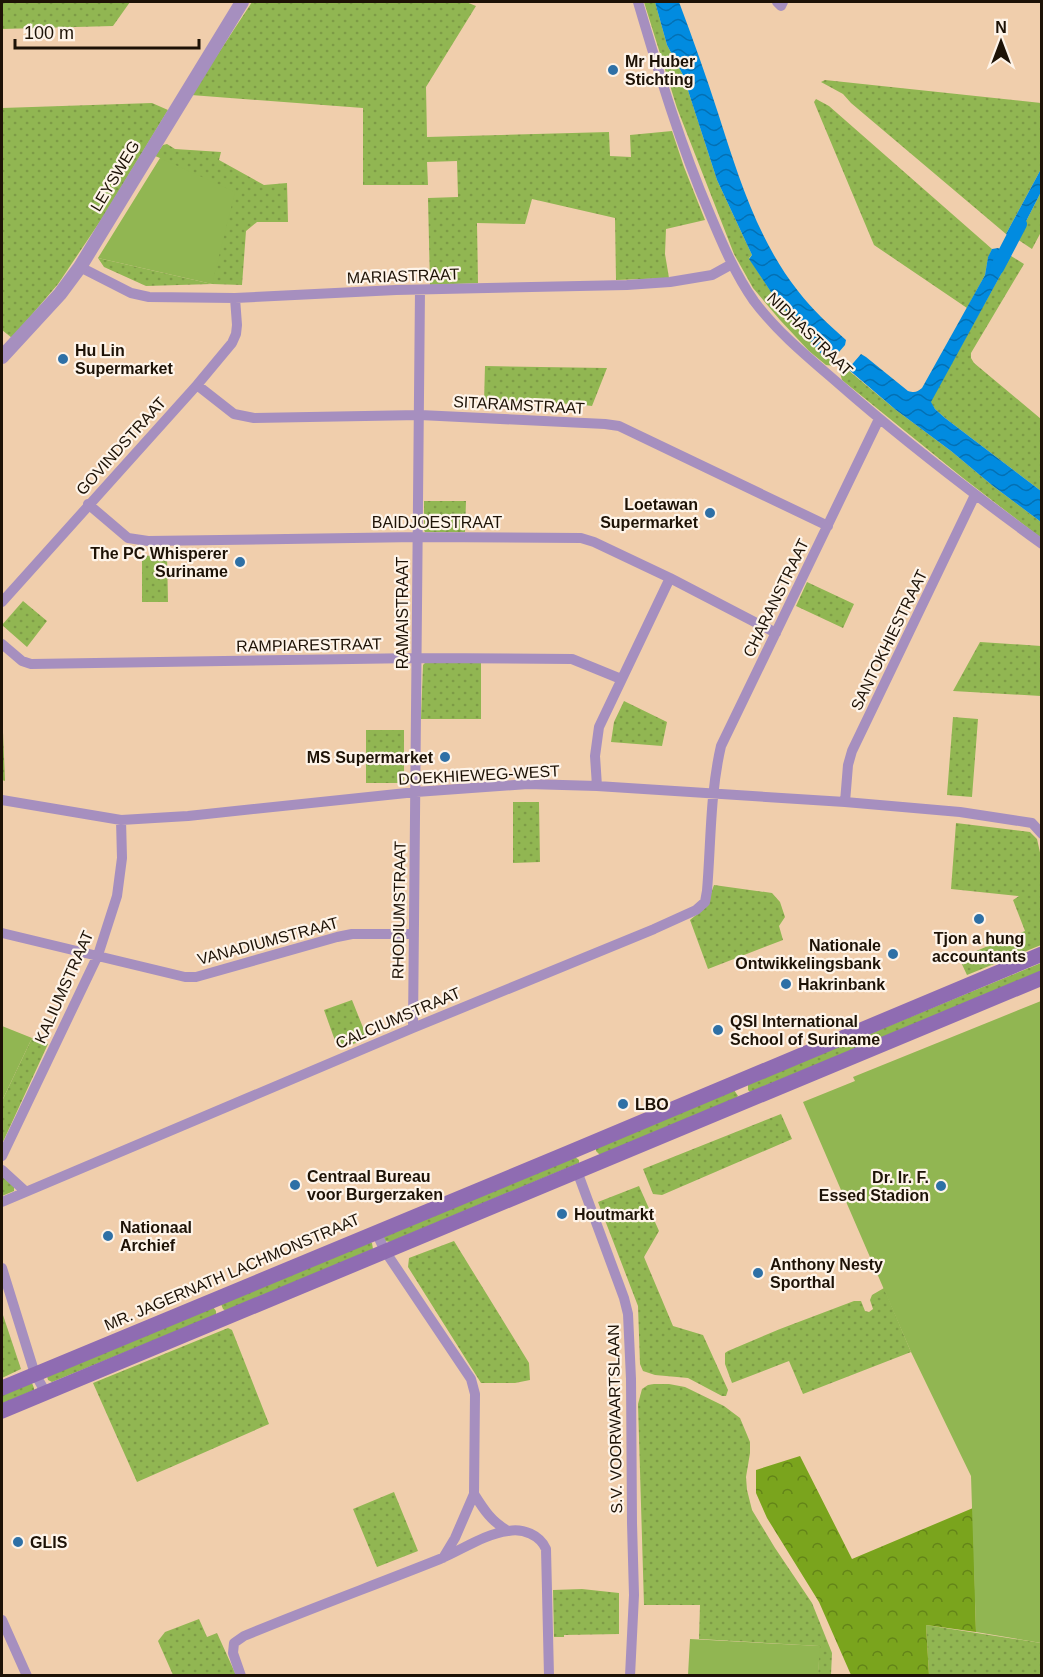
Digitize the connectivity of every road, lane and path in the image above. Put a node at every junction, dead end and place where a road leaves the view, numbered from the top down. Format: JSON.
{"nodes":[{"id":1,"x":242,"y":2,"type":"edge"},
{"id":2,"x":638,"y":2,"type":"edge"},
{"id":3,"x":732,"y":264,"type":"junction"},
{"id":4,"x":80,"y":267,"type":"junction"},
{"id":5,"x":420,"y":290,"type":"junction"},
{"id":6,"x":235,"y":298,"type":"junction"},
{"id":7,"x":2,"y":357,"type":"edge"},
{"id":8,"x":197,"y":385,"type":"junction"},
{"id":9,"x":420,"y":415,"type":"junction"},
{"id":10,"x":879,"y":419,"type":"junction"},
{"id":11,"x":975,"y":495,"type":"junction"},
{"id":12,"x":88,"y":504,"type":"junction"},
{"id":13,"x":828,"y":526,"type":"junction"},
{"id":14,"x":418,"y":537,"type":"junction"},
{"id":15,"x":1041,"y":544,"type":"edge"},
{"id":16,"x":670,"y":578,"type":"junction"},
{"id":17,"x":2,"y":602,"type":"edge"},
{"id":18,"x":776,"y":633,"type":"junction"},
{"id":19,"x":2,"y":644,"type":"edge"},
{"id":20,"x":417,"y":658,"type":"junction"},
{"id":21,"x":621,"y":679,"type":"junction"},
{"id":22,"x":597,"y":786,"type":"junction"},
{"id":23,"x":416,"y":792,"type":"junction"},
{"id":24,"x":713,"y":794,"type":"junction"},
{"id":25,"x":2,"y":800,"type":"edge"},
{"id":26,"x":845,"y":802,"type":"junction"},
{"id":27,"x":121,"y":820,"type":"junction"},
{"id":28,"x":1041,"y":834,"type":"edge"},
{"id":29,"x":2,"y":933,"type":"edge"},
{"id":30,"x":413,"y":934,"type":"junction"},
{"id":31,"x":1041,"y":954,"type":"edge"},
{"id":32,"x":98,"y":955,"type":"junction"},
{"id":33,"x":1041,"y":978,"type":"edge"},
{"id":34,"x":413,"y":1028,"type":"junction"},
{"id":35,"x":733,"y":1083,"type":"junction"},
{"id":36,"x":741,"y":1103,"type":"junction"},
{"id":37,"x":580,"y":1147,"type":"junction"},
{"id":38,"x":2,"y":1156,"type":"edge"},
{"id":39,"x":583,"y":1168,"type":"junction"},
{"id":40,"x":2,"y":1170,"type":"edge"},
{"id":41,"x":26,"y":1191,"type":"junction"},
{"id":42,"x":2,"y":1202,"type":"edge"},
{"id":43,"x":376,"y":1232,"type":"junction"},
{"id":44,"x":386,"y":1251,"type":"junction"},
{"id":45,"x":2,"y":1268,"type":"edge"},
{"id":46,"x":35,"y":1374,"type":"junction"},
{"id":47,"x":2,"y":1388,"type":"edge"},
{"id":48,"x":46,"y":1394,"type":"junction"},
{"id":49,"x":2,"y":1411,"type":"edge"},
{"id":50,"x":474,"y":1494,"type":"junction"},
{"id":51,"x":508,"y":1531,"type":"junction"},
{"id":52,"x":443,"y":1558,"type":"junction"},
{"id":53,"x":2,"y":1620,"type":"edge"},
{"id":54,"x":27,"y":1676,"type":"edge"},
{"id":55,"x":241,"y":1676,"type":"edge"},
{"id":56,"x":549,"y":1676,"type":"edge"},
{"id":57,"x":630,"y":1676,"type":"edge"}],
"edges":[{"from":1,"to":4,"type":"street","name":"LEYSWEG"},
{"from":2,"to":3,"type":"street","name":"NIDHASTRAAT"},
{"from":3,"to":5,"type":"street","name":"MARIASTRAAT"},
{"from":3,"to":10,"type":"street","name":"NIDHASTRAAT"},
{"from":4,"to":6,"type":"street","name":"MARIASTRAAT"},
{"from":4,"to":7,"type":"street","name":"LEYSWEG"},
{"from":5,"to":6,"type":"street","name":"MARIASTRAAT"},
{"from":5,"to":9,"type":"street","name":"RAMAISTRAAT"},
{"from":6,"to":8,"type":"street","name":"GOVINDSTRAAT"},
{"from":8,"to":9,"type":"street","name":"SITARAMSTRAAT"},
{"from":8,"to":12,"type":"street","name":"GOVINDSTRAAT"},
{"from":9,"to":13,"type":"street","name":"SITARAMSTRAAT"},
{"from":9,"to":14,"type":"street","name":"RAMAISTRAAT"},
{"from":10,"to":11,"type":"street","name":"NIDHASTRAAT"},
{"from":10,"to":13,"type":"street","name":"CHARANSTRAAT"},
{"from":11,"to":15,"type":"street","name":"NIDHASTRAAT"},
{"from":11,"to":26,"type":"street","name":"SANTOKHIESTRAAT"},
{"from":12,"to":14,"type":"street","name":"BAIDJOESTRAAT"},
{"from":12,"to":17,"type":"street","name":"GOVINDSTRAAT"},
{"from":13,"to":18,"type":"street","name":"CHARANSTRAAT"},
{"from":14,"to":16,"type":"street","name":"BAIDJOESTRAAT"},
{"from":14,"to":20,"type":"street","name":"RAMAISTRAAT"},
{"from":16,"to":18,"type":"street","name":"BAIDJOESTRAAT"},
{"from":16,"to":21,"type":"street"},
{"from":18,"to":24,"type":"street","name":"CHARANSTRAAT"},
{"from":19,"to":20,"type":"street","name":"RAMPIARESTRAAT"},
{"from":20,"to":21,"type":"street","name":"RAMPIARESTRAAT"},
{"from":20,"to":23,"type":"street","name":"RAMAISTRAAT"},
{"from":21,"to":22,"type":"street"},
{"from":22,"to":23,"type":"street","name":"DOEKHIEWEG-WEST"},
{"from":22,"to":24,"type":"street","name":"DOEKHIEWEG-WEST"},
{"from":23,"to":27,"type":"street","name":"DOEKHIEWEG-WEST"},
{"from":23,"to":30,"type":"street","name":"RHODIUMSTRAAT"},
{"from":24,"to":26,"type":"street","name":"DOEKHIEWEG-WEST"},
{"from":24,"to":34,"type":"street","name":"CALCIUMSTRAAT"},
{"from":25,"to":27,"type":"street","name":"DOEKHIEWEG-WEST"},
{"from":26,"to":28,"type":"street","name":"DOEKHIEWEG-WEST"},
{"from":27,"to":32,"type":"street","name":"KALIUMSTRAAT"},
{"from":29,"to":32,"type":"street","name":"VANADIUMSTRAAT"},
{"from":30,"to":32,"type":"street","name":"VANADIUMSTRAAT"},
{"from":30,"to":34,"type":"street","name":"RHODIUMSTRAAT"},
{"from":31,"to":35,"type":"main road","name":"MR. JAGERNATH LACHMONSTRAAT"},
{"from":32,"to":38,"type":"street","name":"KALIUMSTRAAT"},
{"from":33,"to":36,"type":"main road"},
{"from":34,"to":41,"type":"street","name":"CALCIUMSTRAAT"},
{"from":35,"to":36,"type":"main road"},
{"from":35,"to":37,"type":"main road","name":"MR. JAGERNATH LACHMONSTRAAT"},
{"from":36,"to":39,"type":"main road"},
{"from":37,"to":39,"type":"main road"},
{"from":37,"to":43,"type":"main road","name":"MR. JAGERNATH LACHMONSTRAAT"},
{"from":39,"to":44,"type":"main road"},
{"from":39,"to":57,"type":"street","name":"S.V. VOORWAARTSLAAN"},
{"from":40,"to":41,"type":"street"},
{"from":41,"to":42,"type":"street","name":"CALCIUMSTRAAT"},
{"from":43,"to":44,"type":"street"},
{"from":43,"to":46,"type":"main road","name":"MR. JAGERNATH LACHMONSTRAAT"},
{"from":44,"to":48,"type":"main road"},
{"from":44,"to":50,"type":"street"},
{"from":45,"to":46,"type":"street"},
{"from":46,"to":47,"type":"main road","name":"MR. JAGERNATH LACHMONSTRAAT"},
{"from":46,"to":48,"type":"street"},
{"from":48,"to":49,"type":"main road"},
{"from":50,"to":51,"type":"street"},
{"from":50,"to":52,"type":"street"},
{"from":51,"to":52,"type":"street"},
{"from":51,"to":56,"type":"street"},
{"from":52,"to":55,"type":"street"},
{"from":53,"to":54,"type":"street"}]}
